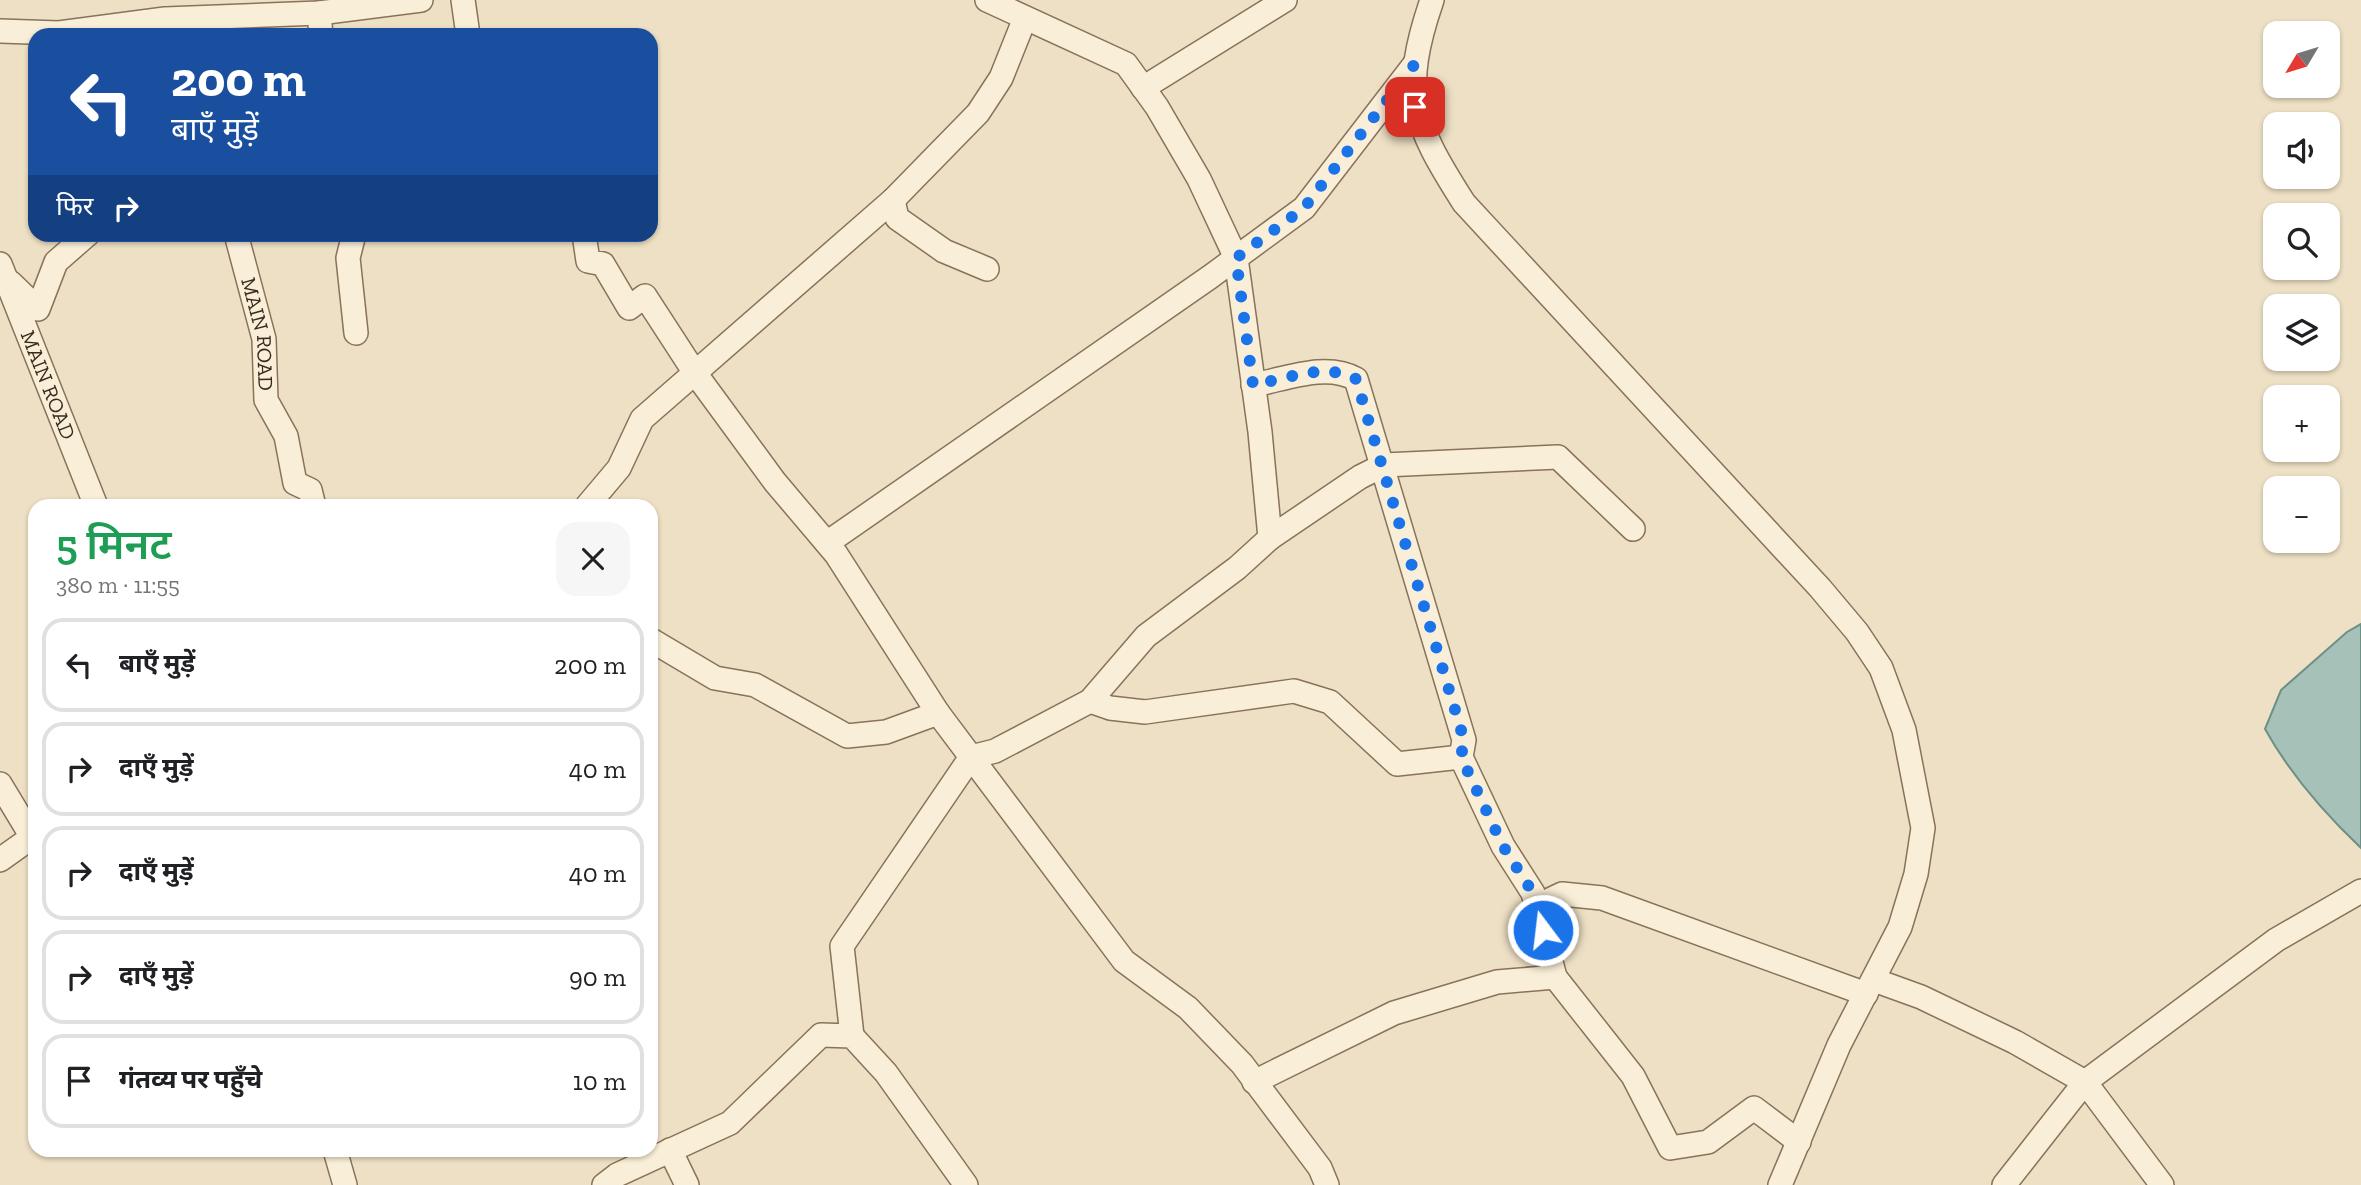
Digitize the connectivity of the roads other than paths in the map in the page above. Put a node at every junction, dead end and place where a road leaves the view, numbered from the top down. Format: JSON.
{"nodes":[{"id":1,"x":421,"y":0,"type":"edge"},
{"id":2,"x":463,"y":0,"type":"edge"},
{"id":3,"x":987,"y":0,"type":"edge"},
{"id":4,"x":1285,"y":0,"type":"edge"},
{"id":5,"x":1432,"y":0,"type":"edge"},
{"id":6,"x":270,"y":8,"type":"edge"},
{"id":7,"x":162,"y":10,"type":"edge"},
{"id":8,"x":1025,"y":18,"type":"junction"},
{"id":9,"x":320,"y":24,"type":"edge"},
{"id":10,"x":81,"y":28,"type":"edge"},
{"id":11,"x":467,"y":28,"type":"edge"},
{"id":12,"x":0,"y":31,"type":"edge"},
{"id":13,"x":28,"y":32,"type":"edge"},
{"id":14,"x":1414,"y":65,"type":"junction"},
{"id":15,"x":1143,"y":88,"type":"junction"},
{"id":16,"x":893,"y":200,"type":"junction"},
{"id":17,"x":79,"y":242,"type":"edge"},
{"id":18,"x":238,"y":242,"type":"edge"},
{"id":19,"x":352,"y":242,"type":"edge"},
{"id":20,"x":584,"y":242,"type":"edge"},
{"id":21,"x":1236,"y":258,"type":"junction"},
{"id":22,"x":987,"y":269,"type":"dead end"},
{"id":23,"x":2,"y":274,"type":"edge"},
{"id":24,"x":356,"y":333,"type":"dead end"},
{"id":25,"x":695,"y":373,"type":"junction"},
{"id":26,"x":1253,"y":385,"type":"junction"},
{"id":27,"x":1384,"y":466,"type":"junction"},
{"id":28,"x":93,"y":499,"type":"edge"},
{"id":29,"x":312,"y":499,"type":"edge"},
{"id":30,"x":593,"y":499,"type":"edge"},
{"id":31,"x":1633,"y":529,"type":"dead end"},
{"id":32,"x":1270,"y":538,"type":"junction"},
{"id":33,"x":827,"y":543,"type":"junction"},
{"id":34,"x":658,"y":644,"type":"edge"},
{"id":35,"x":1090,"y":701,"type":"junction"},
{"id":36,"x":938,"y":713,"type":"junction"},
{"id":37,"x":971,"y":757,"type":"junction"},
{"id":38,"x":1461,"y":757,"type":"junction"},
{"id":39,"x":0,"y":784,"type":"edge"},
{"id":40,"x":28,"y":827,"type":"edge"},
{"id":41,"x":28,"y":840,"type":"edge"},
{"id":42,"x":0,"y":860,"type":"edge"},
{"id":43,"x":2361,"y":891,"type":"edge"},
{"id":44,"x":1536,"y":906,"type":"junction"},
{"id":45,"x":1555,"y":977,"type":"junction"},
{"id":46,"x":1870,"y":987,"type":"junction"},
{"id":47,"x":852,"y":1036,"type":"junction"},
{"id":48,"x":1254,"y":1082,"type":"junction"},
{"id":49,"x":2085,"y":1082,"type":"junction"},
{"id":50,"x":1799,"y":1142,"type":"junction"},
{"id":51,"x":670,"y":1150,"type":"junction"},
{"id":52,"x":658,"y":1156,"type":"edge"},
{"id":53,"x":337,"y":1157,"type":"edge"},
{"id":54,"x":657,"y":1157,"type":"edge"},
{"id":55,"x":345,"y":1185,"type":"edge"},
{"id":56,"x":604,"y":1185,"type":"edge"},
{"id":57,"x":687,"y":1185,"type":"edge"},
{"id":58,"x":966,"y":1185,"type":"edge"},
{"id":59,"x":1327,"y":1185,"type":"edge"},
{"id":60,"x":1780,"y":1185,"type":"edge"},
{"id":61,"x":2004,"y":1185,"type":"edge"},
{"id":62,"x":2162,"y":1185,"type":"edge"}],
"edges":[{"from":1,"to":9,"type":"street"},
{"from":2,"to":11,"type":"street"},
{"from":3,"to":8,"type":"street"},
{"from":4,"to":15,"type":"street"},
{"from":5,"to":14,"type":"street"},
{"from":6,"to":7,"type":"street"},
{"from":6,"to":9,"type":"street"},
{"from":7,"to":10,"type":"street"},
{"from":8,"to":15,"type":"street"},
{"from":8,"to":16,"type":"street"},
{"from":12,"to":13,"type":"street"},
{"from":14,"to":21,"type":"street"},
{"from":14,"to":46,"type":"street"},
{"from":15,"to":21,"type":"street"},
{"from":16,"to":22,"type":"street"},
{"from":16,"to":25,"type":"street"},
{"from":17,"to":23,"type":"street"},
{"from":18,"to":29,"type":"street","name":"MAIN ROAD"},
{"from":19,"to":24,"type":"street"},
{"from":20,"to":25,"type":"street"},
{"from":21,"to":26,"type":"street"},
{"from":21,"to":33,"type":"street"},
{"from":23,"to":28,"type":"street","name":"MAIN ROAD"},
{"from":25,"to":30,"type":"street"},
{"from":25,"to":33,"type":"street"},
{"from":26,"to":27,"type":"street"},
{"from":26,"to":32,"type":"street"},
{"from":27,"to":31,"type":"street"},
{"from":27,"to":32,"type":"street"},
{"from":27,"to":38,"type":"street"},
{"from":32,"to":35,"type":"street"},
{"from":33,"to":36,"type":"street"},
{"from":34,"to":36,"type":"street"},
{"from":35,"to":37,"type":"street"},
{"from":35,"to":38,"type":"street"},
{"from":36,"to":37,"type":"street"},
{"from":37,"to":47,"type":"street"},
{"from":37,"to":48,"type":"street"},
{"from":38,"to":44,"type":"street"},
{"from":39,"to":40,"type":"street"},
{"from":41,"to":42,"type":"street"},
{"from":43,"to":49,"type":"street"},
{"from":44,"to":45,"type":"street"},
{"from":44,"to":46,"type":"street"},
{"from":45,"to":48,"type":"street"},
{"from":45,"to":50,"type":"street"},
{"from":46,"to":49,"type":"street"},
{"from":46,"to":50,"type":"street"},
{"from":47,"to":51,"type":"street"},
{"from":47,"to":58,"type":"street"},
{"from":48,"to":59,"type":"street"},
{"from":49,"to":61,"type":"street"},
{"from":49,"to":62,"type":"street"},
{"from":50,"to":60,"type":"street"},
{"from":51,"to":52,"type":"street"},
{"from":51,"to":57,"type":"street"},
{"from":53,"to":55,"type":"street"},
{"from":54,"to":56,"type":"street"}]}
